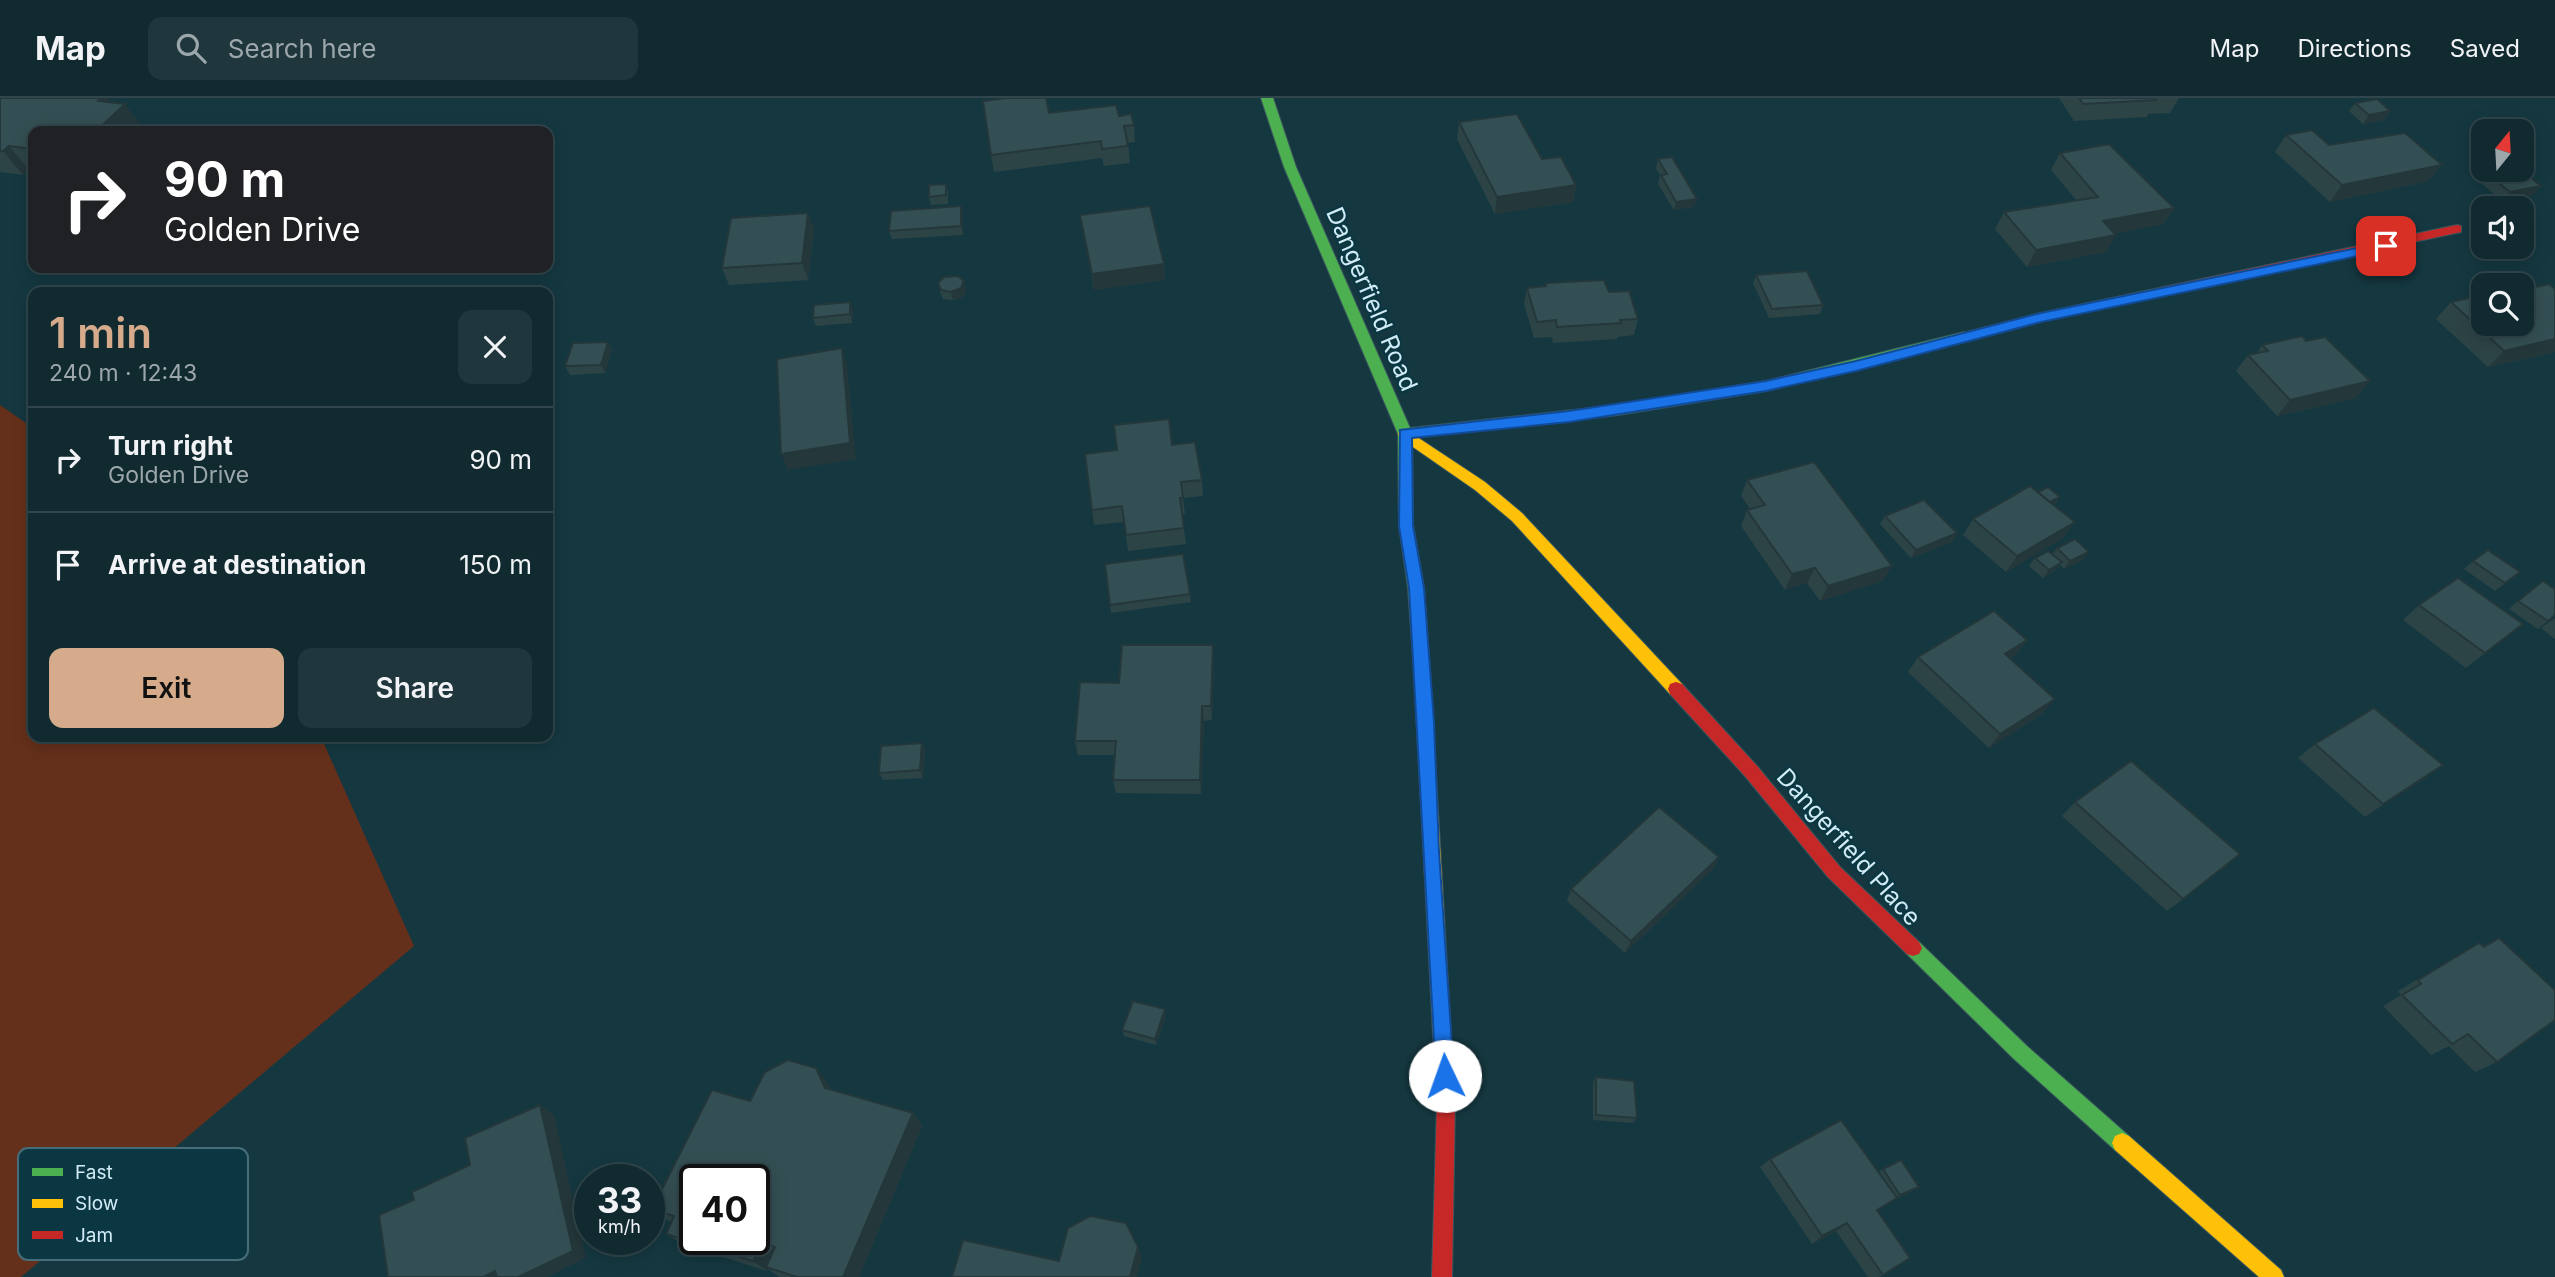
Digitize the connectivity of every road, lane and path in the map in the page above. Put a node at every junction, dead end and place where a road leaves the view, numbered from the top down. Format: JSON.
{"nodes":[{"id":1,"x":1267,"y":98,"type":"edge"},
{"id":2,"x":2458,"y":229,"type":"dead end"},
{"id":3,"x":1405,"y":434,"type":"junction"},
{"id":4,"x":1442,"y":1277,"type":"edge"},
{"id":5,"x":2274,"y":1277,"type":"edge"}],
"edges":[{"from":1,"to":3,"type":"street","name":"Dangerfield Road"},
{"from":2,"to":3,"type":"street"},
{"from":3,"to":4,"type":"street","name":"Dangerfield Road"},
{"from":3,"to":5,"type":"street","name":"Dangerfield Place"}]}
